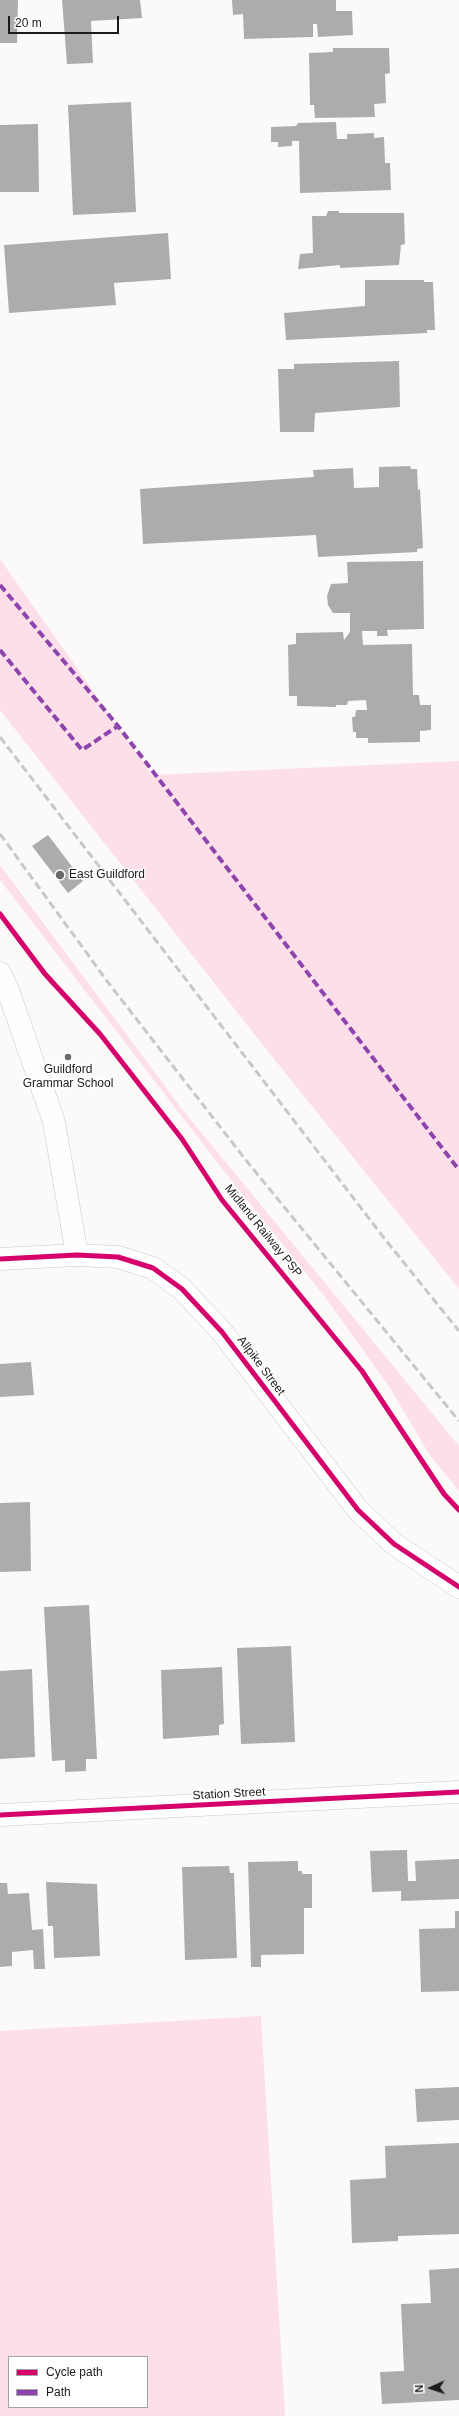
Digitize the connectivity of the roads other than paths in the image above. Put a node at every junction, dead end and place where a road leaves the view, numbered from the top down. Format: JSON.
{"nodes":[{"id":1,"x":0,"y":973,"type":"edge"},
{"id":2,"x":77,"y":1255,"type":"junction"},
{"id":3,"x":0,"y":1259,"type":"edge"},
{"id":4,"x":459,"y":1586,"type":"edge"},
{"id":5,"x":459,"y":1792,"type":"edge"},
{"id":6,"x":0,"y":1815,"type":"edge"}],
"edges":[{"from":1,"to":2,"type":"street"},
{"from":2,"to":3,"type":"street","name":"Allpike Street"},
{"from":2,"to":4,"type":"street","name":"Allpike Street"},
{"from":5,"to":6,"type":"street","name":"Station Street"}]}
